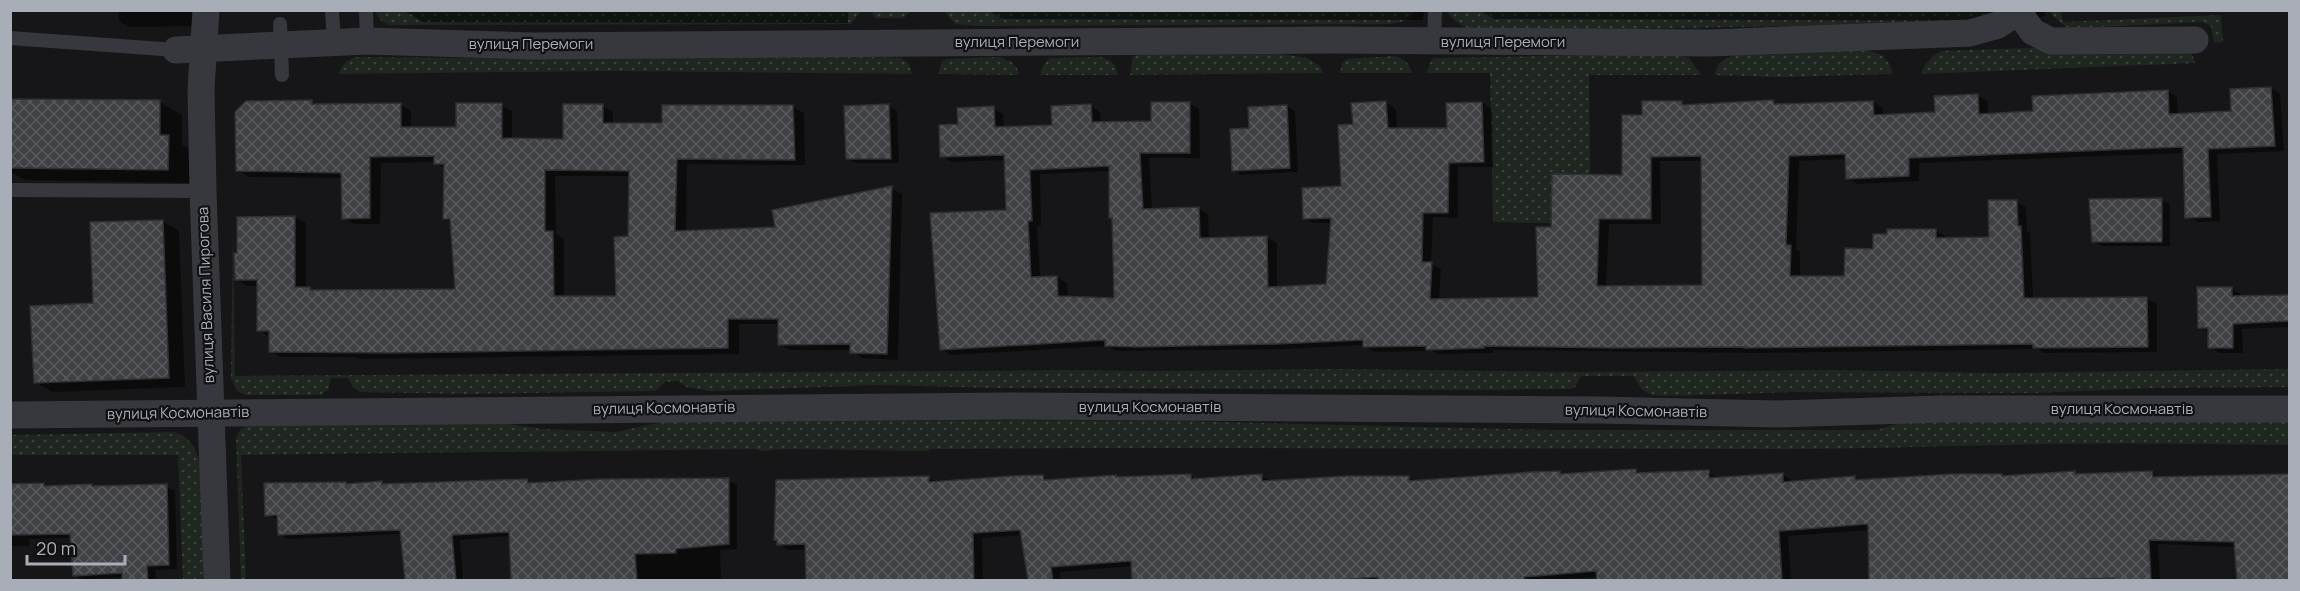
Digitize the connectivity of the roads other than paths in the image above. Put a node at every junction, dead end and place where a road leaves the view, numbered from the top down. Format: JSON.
{"nodes":[{"id":1,"x":206,"y":10,"type":"edge"},
{"id":2,"x":332,"y":10,"type":"edge"},
{"id":3,"x":366,"y":10,"type":"edge"},
{"id":4,"x":1435,"y":10,"type":"edge"},
{"id":5,"x":2020,"y":12,"type":"edge"},
{"id":6,"x":280,"y":34,"type":"junction"},
{"id":7,"x":10,"y":38,"type":"edge"},
{"id":8,"x":2195,"y":40,"type":"dead end"},
{"id":9,"x":367,"y":41,"type":"junction"},
{"id":10,"x":334,"y":42,"type":"junction"},
{"id":11,"x":1434,"y":42,"type":"junction"},
{"id":12,"x":176,"y":50,"type":"joint"},
{"id":13,"x":204,"y":50,"type":"junction"},
{"id":14,"x":282,"y":75,"type":"dead end"},
{"id":15,"x":10,"y":190,"type":"edge"},
{"id":16,"x":203,"y":191,"type":"junction"},
{"id":17,"x":2289,"y":409,"type":"edge"},
{"id":18,"x":210,"y":413,"type":"junction"},
{"id":19,"x":10,"y":415,"type":"edge"},
{"id":20,"x":217,"y":580,"type":"edge"}],
"edges":[{"from":1,"to":13,"type":"street","name":"вулиця Василя Пирогова"},
{"from":2,"to":10,"type":"lane"},
{"from":3,"to":9,"type":"lane"},
{"from":4,"to":11,"type":"lane"},
{"from":5,"to":8,"type":"street"},
{"from":5,"to":11,"type":"street","name":"вулиця Перемоги"},
{"from":6,"to":10,"type":"street","name":"вулиця Перемоги"},
{"from":6,"to":13,"type":"street","name":"вулиця Перемоги"},
{"from":6,"to":14,"type":"lane"},
{"from":7,"to":12,"type":"lane","name":"вулиця Перемоги"},
{"from":9,"to":10,"type":"street","name":"вулиця Перемоги"},
{"from":9,"to":11,"type":"street","name":"вулиця Перемоги"},
{"from":12,"to":13,"type":"street","name":"вулиця Перемоги"},
{"from":13,"to":16,"type":"street","name":"вулиця Василя Пирогова"},
{"from":15,"to":16,"type":"lane"},
{"from":16,"to":18,"type":"street","name":"вулиця Василя Пирогова"},
{"from":17,"to":18,"type":"street","name":"вулиця Космонавтів"},
{"from":18,"to":19,"type":"street","name":"вулиця Космонавтів"},
{"from":18,"to":20,"type":"street","name":"вулиця Василя Пирогова"}]}
